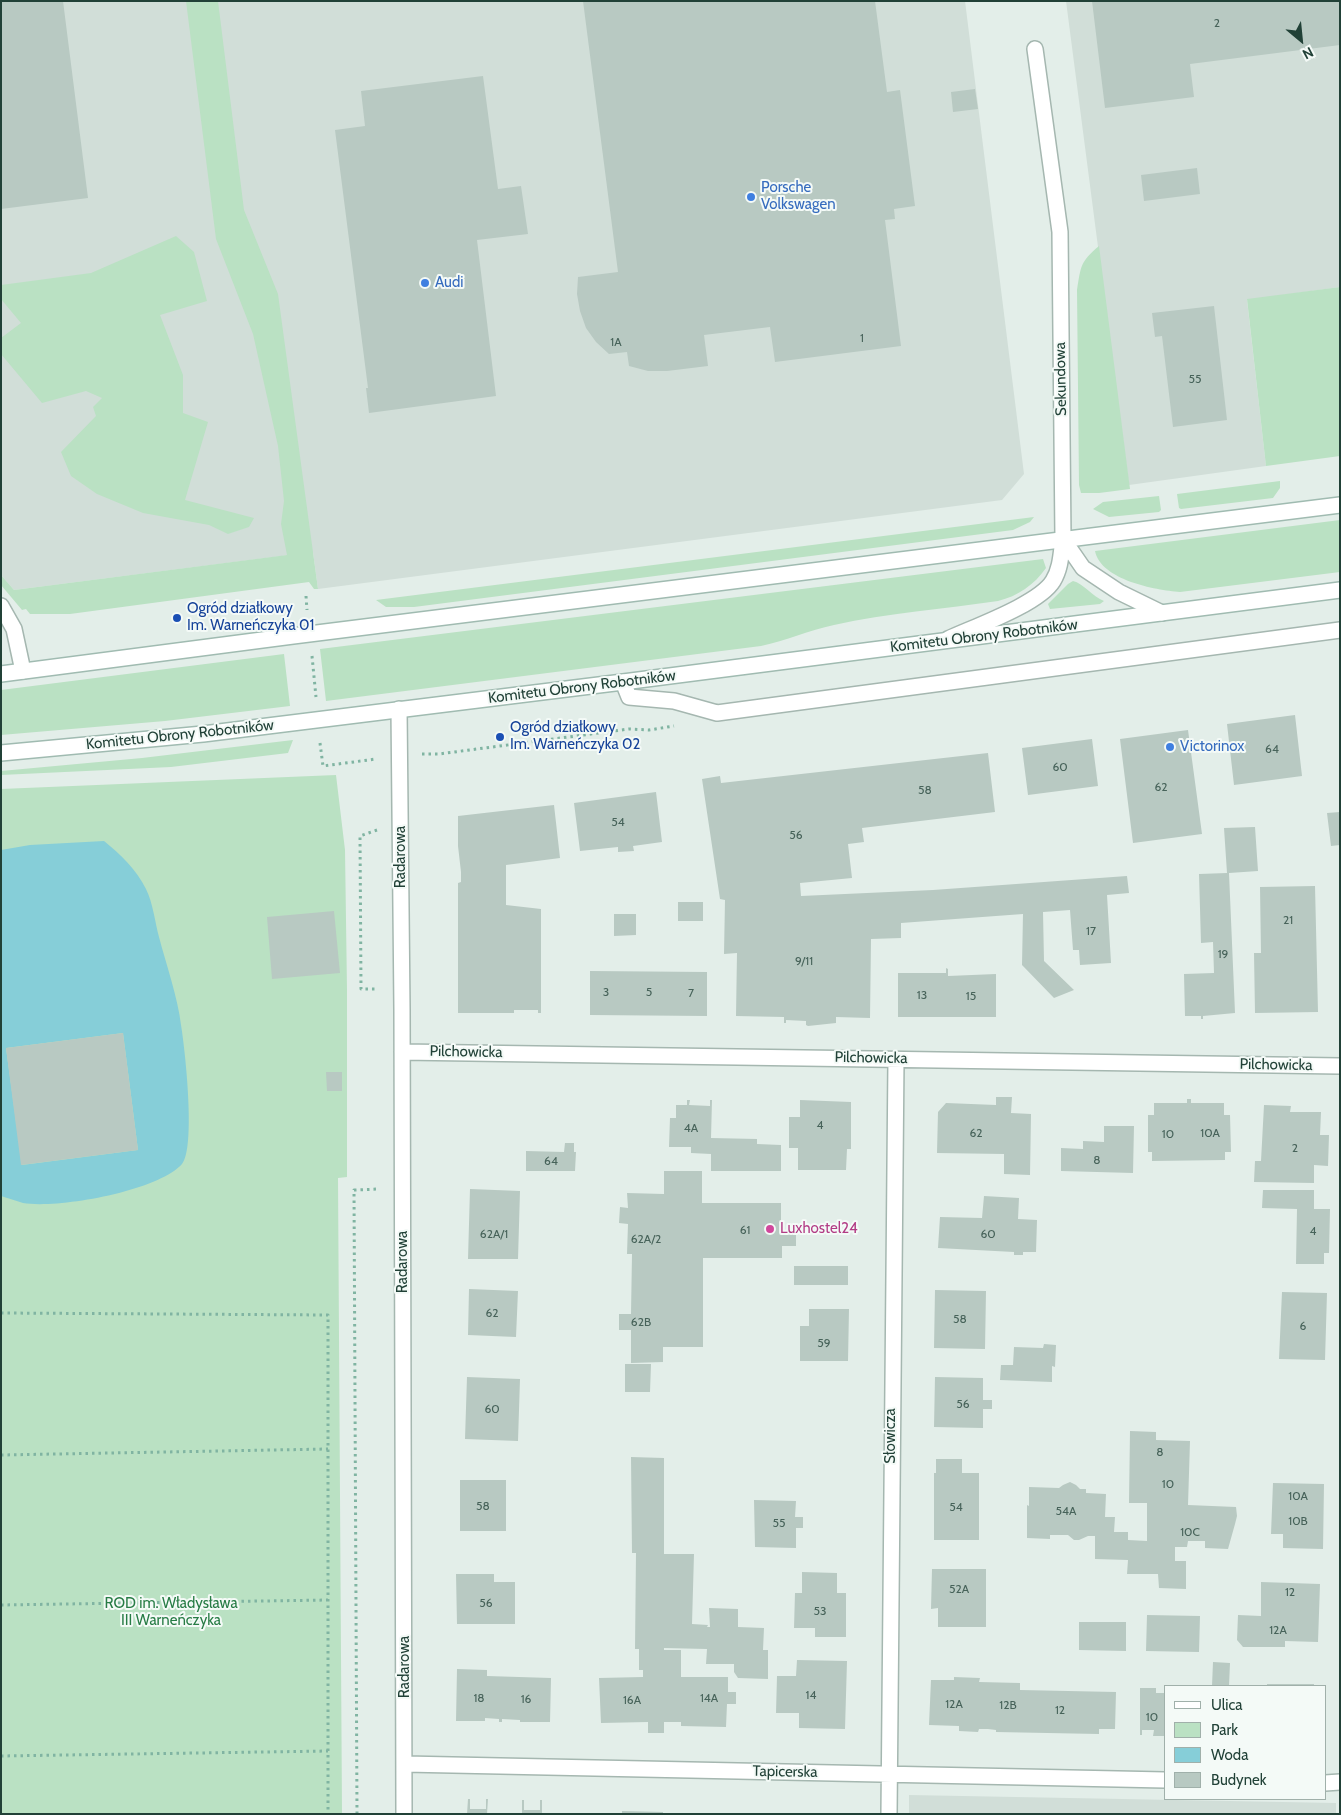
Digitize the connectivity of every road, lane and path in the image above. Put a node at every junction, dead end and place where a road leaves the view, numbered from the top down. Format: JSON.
{"nodes":[{"id":1,"x":1035,"y":49,"type":"dead end"},
{"id":2,"x":1340,"y":505,"type":"edge"},
{"id":3,"x":1063,"y":539,"type":"junction"},
{"id":4,"x":1340,"y":590,"type":"edge"},
{"id":5,"x":306,"y":596,"type":"dead end"},
{"id":6,"x":1,"y":606,"type":"edge"},
{"id":7,"x":307,"y":606,"type":"dead end"},
{"id":8,"x":1162,"y":613,"type":"junction"},
{"id":9,"x":1340,"y":630,"type":"edge"},
{"id":10,"x":942,"y":641,"type":"junction"},
{"id":11,"x":311,"y":650,"type":"dead end"},
{"id":12,"x":23,"y":672,"type":"junction"},
{"id":13,"x":1,"y":674,"type":"edge"},
{"id":14,"x":623,"y":682,"type":"junction"},
{"id":15,"x":316,"y":702,"type":"dead end"},
{"id":16,"x":399,"y":709,"type":"junction"},
{"id":17,"x":675,"y":726,"type":"dead end"},
{"id":18,"x":320,"y":737,"type":"dead end"},
{"id":19,"x":1,"y":753,"type":"edge"},
{"id":20,"x":417,"y":754,"type":"dead end"},
{"id":21,"x":382,"y":758,"type":"dead end"},
{"id":22,"x":382,"y":828,"type":"dead end"},
{"id":23,"x":380,"y":998,"type":"dead end"},
{"id":24,"x":402,"y":1052,"type":"junction"},
{"id":25,"x":896,"y":1059,"type":"junction"},
{"id":26,"x":1340,"y":1066,"type":"edge"},
{"id":27,"x":383,"y":1188,"type":"dead end"},
{"id":28,"x":1,"y":1313,"type":"edge"},
{"id":29,"x":328,"y":1449,"type":"junction"},
{"id":30,"x":1,"y":1455,"type":"edge"},
{"id":31,"x":328,"y":1600,"type":"junction"},
{"id":32,"x":1,"y":1605,"type":"edge"},
{"id":33,"x":328,"y":1751,"type":"junction"},
{"id":34,"x":1,"y":1756,"type":"edge"},
{"id":35,"x":404,"y":1764,"type":"junction"},
{"id":36,"x":889,"y":1774,"type":"junction"},
{"id":37,"x":1164,"y":1780,"type":"edge"},
{"id":38,"x":1340,"y":1782,"type":"edge"},
{"id":39,"x":1326,"y":1783,"type":"edge"},
{"id":40,"x":328,"y":1814,"type":"edge"},
{"id":41,"x":357,"y":1814,"type":"edge"},
{"id":42,"x":404,"y":1814,"type":"edge"},
{"id":43,"x":889,"y":1814,"type":"edge"}],
"edges":[{"from":1,"to":3,"type":"street","name":"Sekundowa"},
{"from":2,"to":3,"type":"street"},
{"from":3,"to":8,"type":"street"},
{"from":3,"to":10,"type":"street","name":"Sekundowa"},
{"from":3,"to":12,"type":"street"},
{"from":4,"to":8,"type":"street","name":"Komitetu Obrony Robotników"},
{"from":5,"to":7,"type":"path"},
{"from":6,"to":12,"type":"street"},
{"from":8,"to":10,"type":"street","name":"Komitetu Obrony Robotników"},
{"from":9,"to":14,"type":"street"},
{"from":10,"to":14,"type":"street","name":"Komitetu Obrony Robotników"},
{"from":11,"to":15,"type":"path"},
{"from":12,"to":13,"type":"street"},
{"from":14,"to":16,"type":"street","name":"Komitetu Obrony Robotników"},
{"from":16,"to":19,"type":"street","name":"Komitetu Obrony Robotników"},
{"from":16,"to":24,"type":"street","name":"Radarowa"},
{"from":17,"to":20,"type":"path"},
{"from":18,"to":21,"type":"path"},
{"from":22,"to":23,"type":"path"},
{"from":24,"to":25,"type":"street","name":"Pilchowicka"},
{"from":24,"to":35,"type":"street","name":"Radarowa"},
{"from":25,"to":26,"type":"street","name":"Pilchowicka"},
{"from":25,"to":36,"type":"street","name":"Słowicza"},
{"from":27,"to":41,"type":"path"},
{"from":28,"to":29,"type":"path"},
{"from":29,"to":30,"type":"path"},
{"from":29,"to":31,"type":"path"},
{"from":31,"to":32,"type":"path"},
{"from":31,"to":33,"type":"path"},
{"from":33,"to":34,"type":"path"},
{"from":33,"to":40,"type":"path"},
{"from":35,"to":36,"type":"street","name":"Tapicerska"},
{"from":35,"to":42,"type":"street","name":"Radarowa"},
{"from":36,"to":37,"type":"street","name":"Tapicerska"},
{"from":36,"to":43,"type":"street","name":"Słowicza"},
{"from":38,"to":39,"type":"street"}]}
